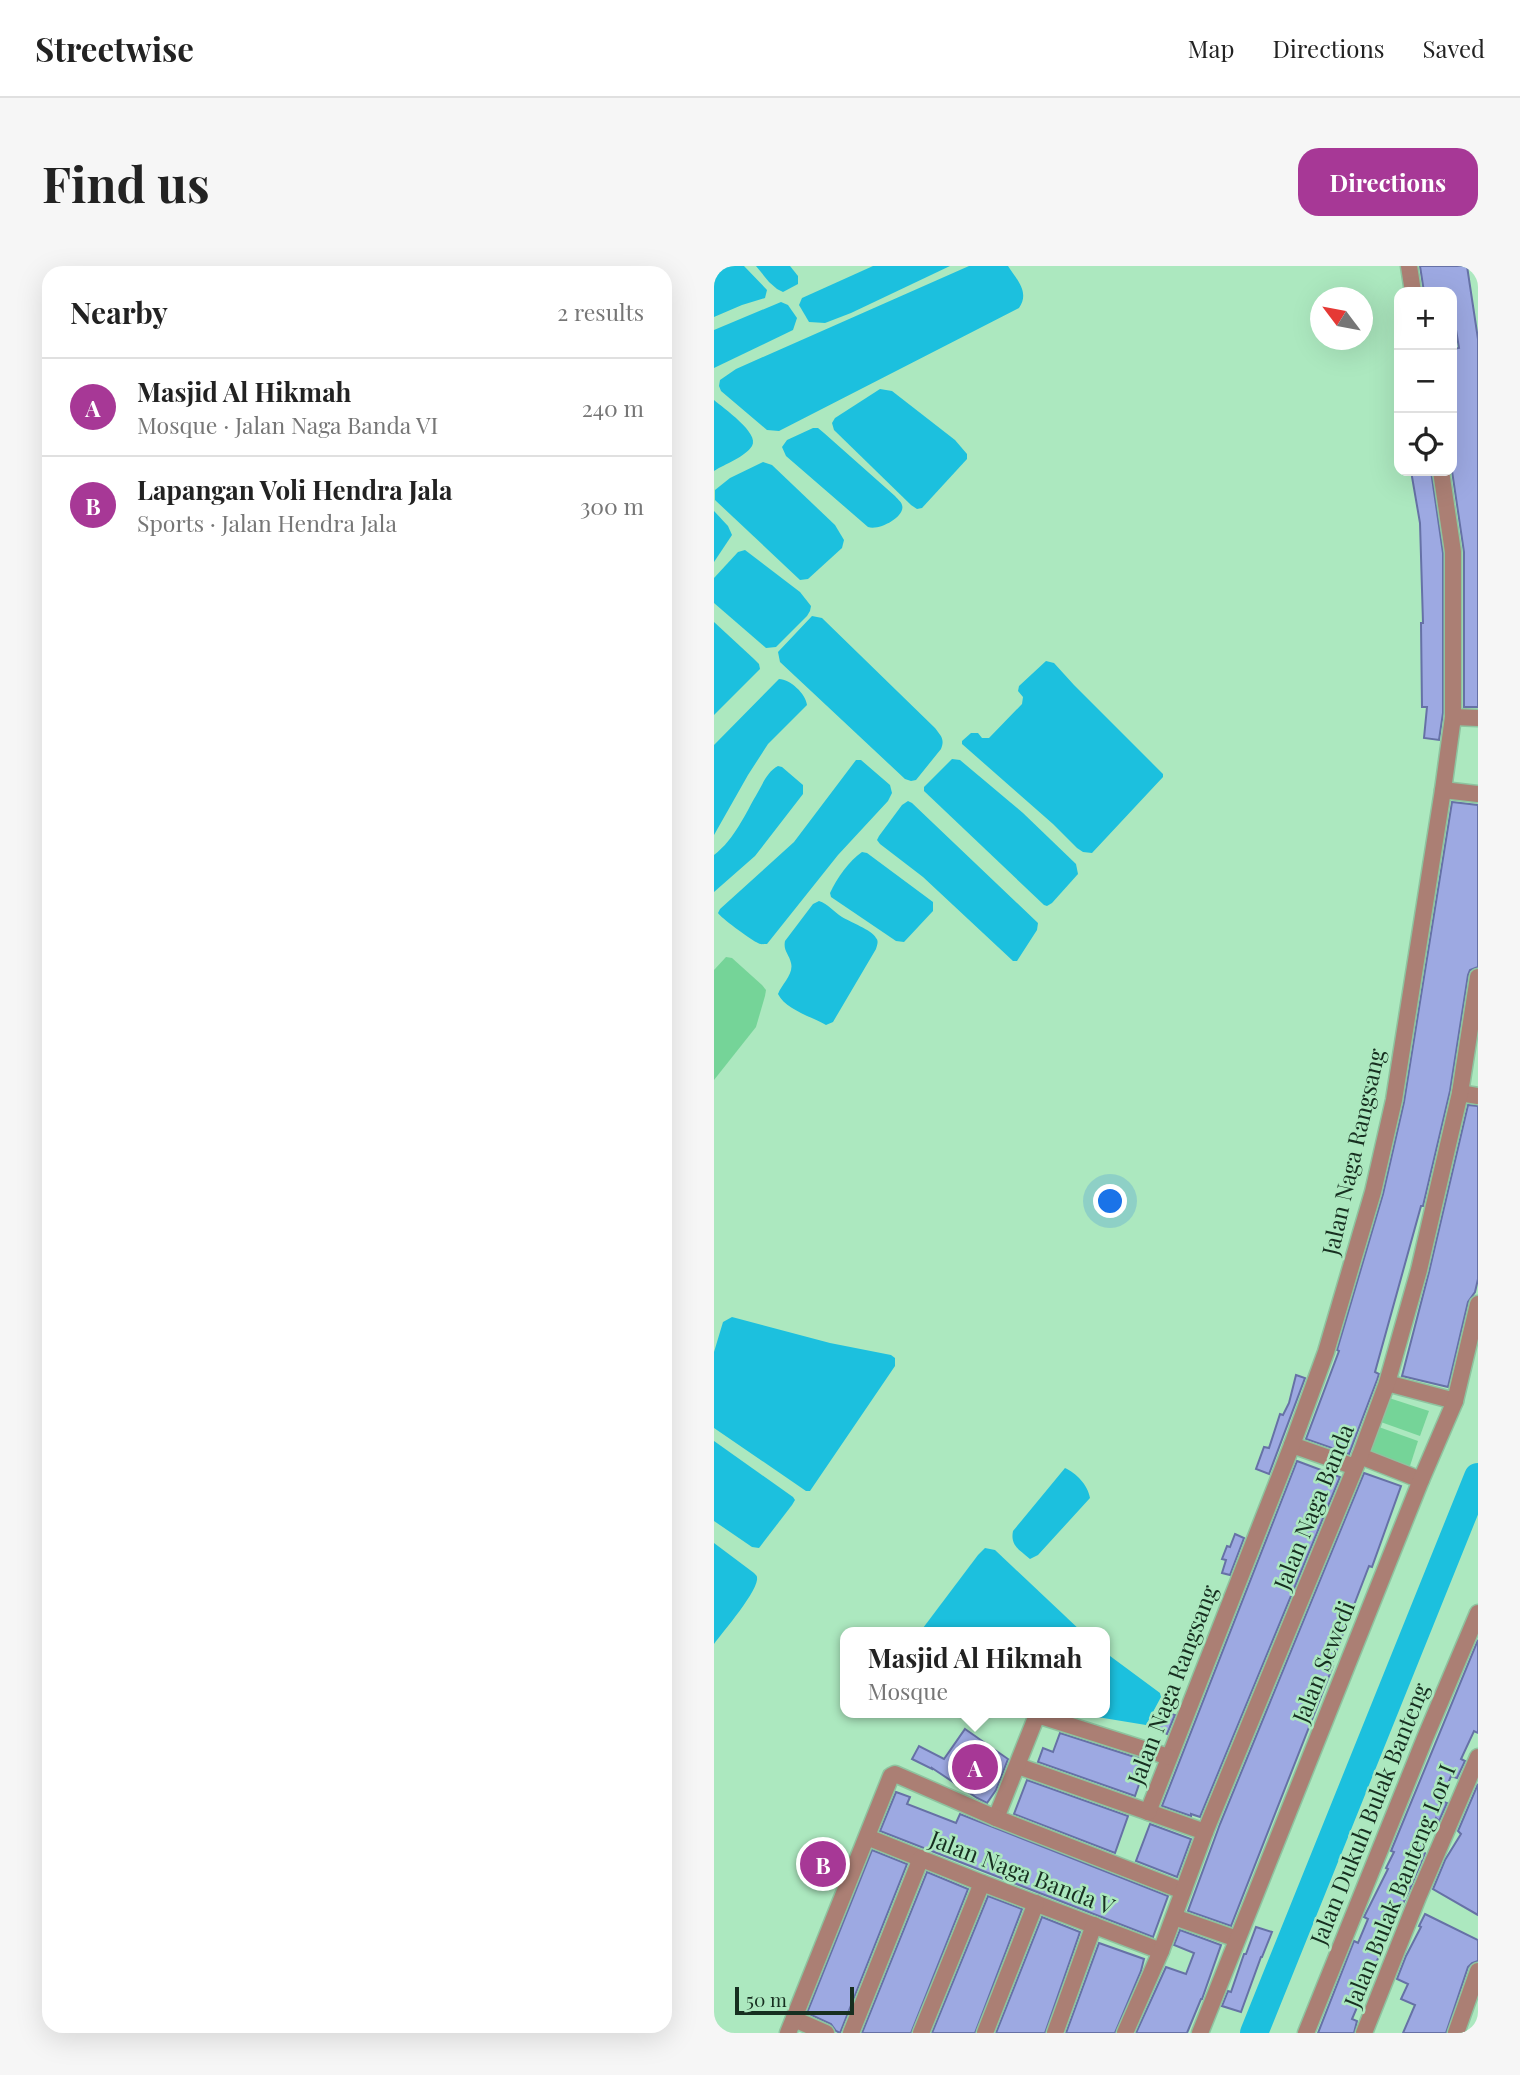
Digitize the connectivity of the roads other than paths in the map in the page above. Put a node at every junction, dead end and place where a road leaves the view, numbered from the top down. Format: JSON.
{"nodes":[{"id":1,"x":1409,"y":266,"type":"edge"},
{"id":2,"x":1412,"y":287,"type":"edge"},
{"id":3,"x":1441,"y":476,"type":"edge"},
{"id":4,"x":1453,"y":717,"type":"junction"},
{"id":5,"x":1478,"y":718,"type":"edge"},
{"id":6,"x":1443,"y":790,"type":"junction"},
{"id":7,"x":1478,"y":794,"type":"edge"},
{"id":8,"x":1478,"y":977,"type":"edge"},
{"id":9,"x":1460,"y":1093,"type":"junction"},
{"id":10,"x":1478,"y":1096,"type":"edge"},
{"id":11,"x":1478,"y":1304,"type":"edge"},
{"id":12,"x":1387,"y":1383,"type":"junction"},
{"id":13,"x":1455,"y":1401,"type":"junction"},
{"id":14,"x":1292,"y":1445,"type":"junction"},
{"id":15,"x":1358,"y":1461,"type":"junction"},
{"id":16,"x":1421,"y":1480,"type":"junction"},
{"id":17,"x":1478,"y":1613,"type":"edge"},
{"id":18,"x":1036,"y":1718,"type":"edge"},
{"id":19,"x":1043,"y":1718,"type":"edge"},
{"id":20,"x":1169,"y":1757,"type":"junction"},
{"id":21,"x":1478,"y":1757,"type":"edge"},
{"id":22,"x":1018,"y":1766,"type":"junction"},
{"id":23,"x":1148,"y":1812,"type":"junction"},
{"id":24,"x":996,"y":1818,"type":"junction"},
{"id":25,"x":1205,"y":1832,"type":"junction"},
{"id":26,"x":867,"y":1837,"type":"junction"},
{"id":27,"x":921,"y":1858,"type":"junction"},
{"id":28,"x":982,"y":1883,"type":"junction"},
{"id":29,"x":1183,"y":1891,"type":"junction"},
{"id":30,"x":1036,"y":1903,"type":"junction"},
{"id":31,"x":1174,"y":1917,"type":"junction"},
{"id":32,"x":1094,"y":1925,"type":"junction"},
{"id":33,"x":1237,"y":1939,"type":"junction"},
{"id":34,"x":1161,"y":1951,"type":"junction"},
{"id":35,"x":1478,"y":1971,"type":"edge"},
{"id":36,"x":791,"y":2026,"type":"edge"},
{"id":37,"x":826,"y":2033,"type":"edge"},
{"id":38,"x":851,"y":2033,"type":"edge"},
{"id":39,"x":921,"y":2033,"type":"edge"},
{"id":40,"x":985,"y":2033,"type":"edge"},
{"id":41,"x":1055,"y":2033,"type":"edge"},
{"id":42,"x":1125,"y":2033,"type":"edge"},
{"id":43,"x":1200,"y":2033,"type":"edge"},
{"id":44,"x":1306,"y":2033,"type":"edge"},
{"id":45,"x":1364,"y":2033,"type":"edge"},
{"id":46,"x":1455,"y":2033,"type":"edge"}],
"edges":[{"from":1,"to":2,"type":"street"},
{"from":3,"to":4,"type":"street","name":"Jalan Naga Rangsang"},
{"from":4,"to":5,"type":"street"},
{"from":4,"to":6,"type":"street","name":"Jalan Naga Rangsang"},
{"from":6,"to":7,"type":"street"},
{"from":6,"to":14,"type":"street","name":"Jalan Naga Rangsang"},
{"from":8,"to":9,"type":"street","name":"Jalan Naga Banda"},
{"from":9,"to":10,"type":"street"},
{"from":9,"to":12,"type":"street","name":"Jalan Naga Banda"},
{"from":11,"to":13,"type":"street","name":"Jalan Sewedi"},
{"from":12,"to":13,"type":"street"},
{"from":12,"to":15,"type":"street","name":"Jalan Naga Banda"},
{"from":13,"to":16,"type":"street","name":"Jalan Sewedi"},
{"from":14,"to":15,"type":"street"},
{"from":14,"to":20,"type":"street","name":"Jalan Naga Rangsang"},
{"from":15,"to":16,"type":"street"},
{"from":15,"to":25,"type":"street","name":"Jalan Naga Banda"},
{"from":16,"to":33,"type":"street","name":"Jalan Sewedi"},
{"from":17,"to":44,"type":"street","name":"Jalan Dukuh Bulak Banteng"},
{"from":18,"to":22,"type":"street"},
{"from":19,"to":20,"type":"street"},
{"from":20,"to":23,"type":"street","name":"Jalan Naga Rangsang"},
{"from":21,"to":45,"type":"street","name":"Jalan Bulak Banteng Lor I"},
{"from":22,"to":23,"type":"street"},
{"from":22,"to":24,"type":"street"},
{"from":23,"to":25,"type":"street"},
{"from":24,"to":26,"type":"street"},
{"from":24,"to":29,"type":"street"},
{"from":25,"to":29,"type":"street","name":"Jalan Naga Banda"},
{"from":26,"to":27,"type":"street","name":"Jalan Naga Banda V"},
{"from":26,"to":36,"type":"street"},
{"from":27,"to":28,"type":"street","name":"Jalan Naga Banda V"},
{"from":27,"to":38,"type":"street"},
{"from":28,"to":30,"type":"street","name":"Jalan Naga Banda V"},
{"from":28,"to":39,"type":"street"},
{"from":29,"to":31,"type":"street","name":"Jalan Naga Banda"},
{"from":30,"to":32,"type":"street","name":"Jalan Naga Banda V"},
{"from":30,"to":40,"type":"street"},
{"from":31,"to":33,"type":"street"},
{"from":31,"to":34,"type":"street","name":"Jalan Naga Banda"},
{"from":32,"to":34,"type":"street","name":"Jalan Naga Banda V"},
{"from":32,"to":41,"type":"street"},
{"from":33,"to":43,"type":"street","name":"Jalan Sewedi"},
{"from":34,"to":42,"type":"street","name":"Jalan Naga Banda"},
{"from":35,"to":46,"type":"street"},
{"from":36,"to":37,"type":"street"}]}
